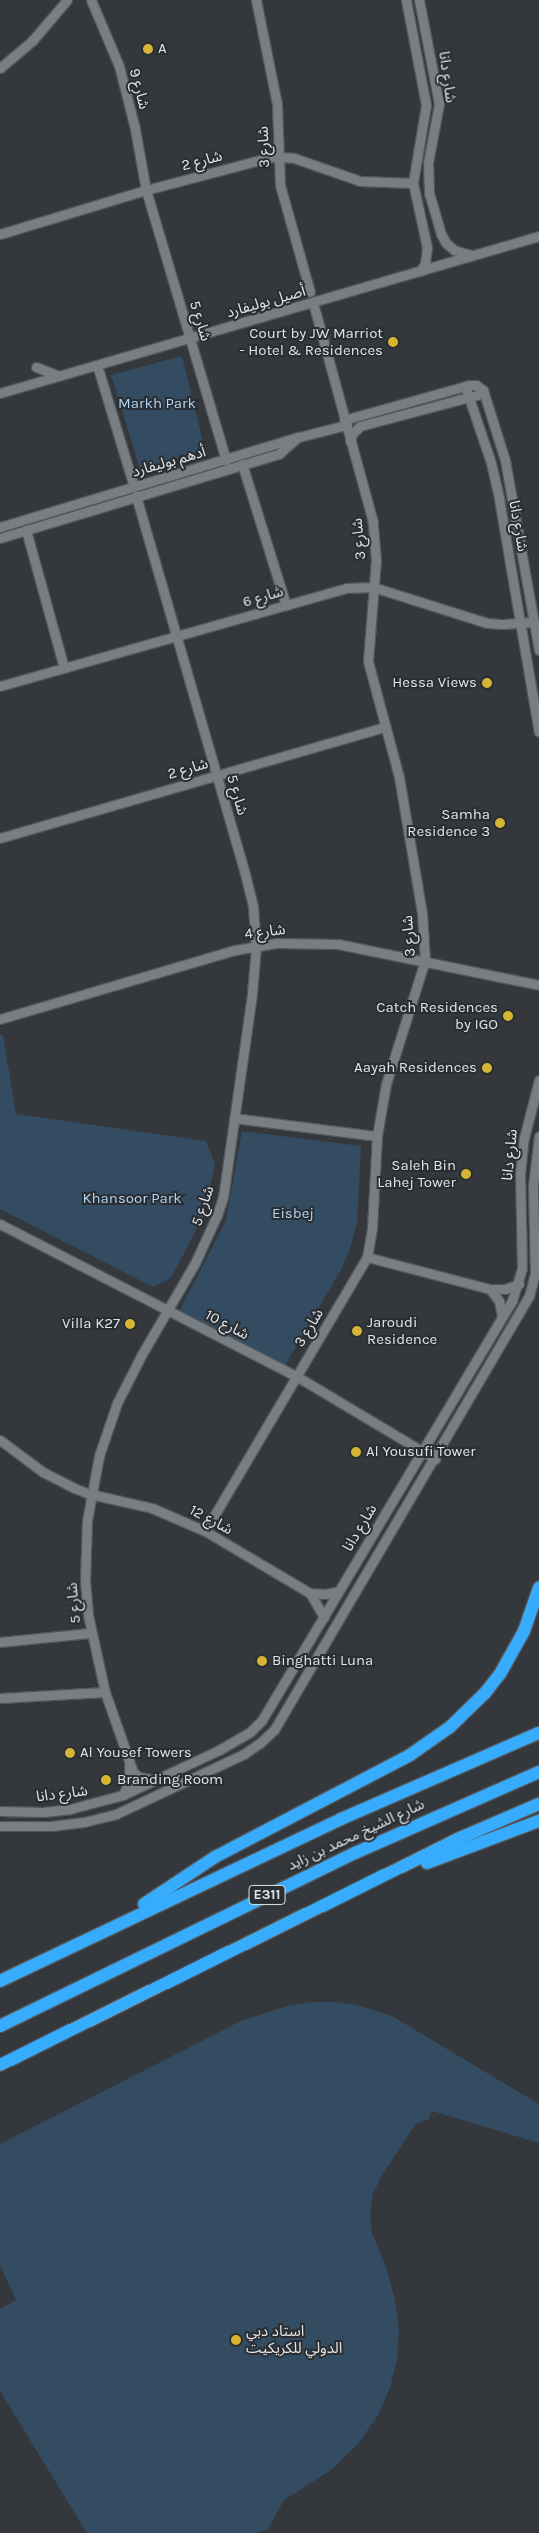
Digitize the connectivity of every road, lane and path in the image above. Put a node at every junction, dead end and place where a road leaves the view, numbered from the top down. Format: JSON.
{"nodes":[{"id":1,"x":67,"y":0,"type":"edge"},
{"id":2,"x":91,"y":0,"type":"edge"},
{"id":3,"x":256,"y":0,"type":"edge"},
{"id":4,"x":406,"y":0,"type":"edge"},
{"id":5,"x":419,"y":0,"type":"edge"},
{"id":6,"x":0,"y":68,"type":"edge"},
{"id":7,"x":278,"y":157,"type":"junction"},
{"id":8,"x":413,"y":183,"type":"junction"},
{"id":9,"x":146,"y":190,"type":"junction"},
{"id":10,"x":0,"y":234,"type":"edge"},
{"id":11,"x":539,"y":236,"type":"edge"},
{"id":12,"x":474,"y":255,"type":"junction"},
{"id":13,"x":420,"y":271,"type":"junction"},
{"id":14,"x":310,"y":292,"type":"dead end"},
{"id":15,"x":313,"y":303,"type":"junction"},
{"id":16,"x":191,"y":338,"type":"junction"},
{"id":17,"x":97,"y":365,"type":"junction"},
{"id":18,"x":36,"y":367,"type":"dead end"},
{"id":19,"x":59,"y":376,"type":"junction"},
{"id":20,"x":465,"y":386,"type":"junction"},
{"id":21,"x":0,"y":393,"type":"edge"},
{"id":22,"x":484,"y":393,"type":"junction"},
{"id":23,"x":469,"y":397,"type":"junction"},
{"id":24,"x":345,"y":422,"type":"junction"},
{"id":25,"x":298,"y":437,"type":"junction"},
{"id":26,"x":350,"y":441,"type":"junction"},
{"id":27,"x":226,"y":460,"type":"junction"},
{"id":28,"x":242,"y":464,"type":"junction"},
{"id":29,"x":188,"y":471,"type":"junction"},
{"id":30,"x":172,"y":485,"type":"junction"},
{"id":31,"x":135,"y":492,"type":"junction"},
{"id":32,"x":76,"y":504,"type":"junction"},
{"id":33,"x":93,"y":510,"type":"junction"},
{"id":34,"x":0,"y":527,"type":"edge"},
{"id":35,"x":26,"y":530,"type":"junction"},
{"id":36,"x":0,"y":538,"type":"edge"},
{"id":37,"x":372,"y":587,"type":"junction"},
{"id":38,"x":286,"y":605,"type":"junction"},
{"id":39,"x":534,"y":622,"type":"junction"},
{"id":40,"x":521,"y":623,"type":"junction"},
{"id":41,"x":177,"y":637,"type":"junction"},
{"id":42,"x":539,"y":650,"type":"edge"},
{"id":43,"x":64,"y":668,"type":"junction"},
{"id":44,"x":0,"y":686,"type":"edge"},
{"id":45,"x":385,"y":727,"type":"junction"},
{"id":46,"x":539,"y":732,"type":"edge"},
{"id":47,"x":217,"y":775,"type":"junction"},
{"id":48,"x":0,"y":838,"type":"edge"},
{"id":49,"x":256,"y":947,"type":"junction"},
{"id":50,"x":425,"y":960,"type":"junction"},
{"id":51,"x":539,"y":985,"type":"edge"},
{"id":52,"x":0,"y":1018,"type":"edge"},
{"id":53,"x":539,"y":1080,"type":"edge"},
{"id":54,"x":234,"y":1118,"type":"junction"},
{"id":55,"x":377,"y":1136,"type":"junction"},
{"id":56,"x":539,"y":1136,"type":"edge"},
{"id":57,"x":0,"y":1224,"type":"edge"},
{"id":58,"x":366,"y":1257,"type":"junction"},
{"id":59,"x":519,"y":1284,"type":"junction"},
{"id":60,"x":490,"y":1288,"type":"junction"},
{"id":61,"x":169,"y":1310,"type":"junction"},
{"id":62,"x":502,"y":1316,"type":"junction"},
{"id":63,"x":296,"y":1376,"type":"junction"},
{"id":64,"x":0,"y":1440,"type":"edge"},
{"id":65,"x":422,"y":1450,"type":"junction"},
{"id":66,"x":435,"y":1460,"type":"junction"},
{"id":67,"x":90,"y":1494,"type":"junction"},
{"id":68,"x":205,"y":1531,"type":"junction"},
{"id":69,"x":539,"y":1588,"type":"edge"},
{"id":70,"x":339,"y":1591,"type":"junction"},
{"id":71,"x":310,"y":1593,"type":"junction"},
{"id":72,"x":324,"y":1617,"type":"junction"},
{"id":73,"x":90,"y":1633,"type":"junction"},
{"id":74,"x":0,"y":1642,"type":"edge"},
{"id":75,"x":105,"y":1692,"type":"junction"},
{"id":76,"x":0,"y":1698,"type":"edge"},
{"id":77,"x":539,"y":1733,"type":"edge"},
{"id":78,"x":129,"y":1764,"type":"junction"},
{"id":79,"x":539,"y":1772,"type":"edge"},
{"id":80,"x":154,"y":1780,"type":"junction"},
{"id":81,"x":123,"y":1795,"type":"junction"},
{"id":82,"x":539,"y":1804,"type":"edge"},
{"id":83,"x":0,"y":1811,"type":"edge"},
{"id":84,"x":539,"y":1821,"type":"edge"},
{"id":85,"x":0,"y":1826,"type":"edge"},
{"id":86,"x":373,"y":1883,"type":"junction"},
{"id":87,"x":116,"y":1924,"type":"junction"},
{"id":88,"x":0,"y":1981,"type":"edge"},
{"id":89,"x":0,"y":2026,"type":"edge"},
{"id":90,"x":0,"y":2065,"type":"edge"}],
"edges":[{"from":1,"to":6,"type":"street"},
{"from":2,"to":9,"type":"street","name":"شارع 9"},
{"from":3,"to":7,"type":"street","name":"شارع 3"},
{"from":4,"to":8,"type":"street","name":"شارع دانا"},
{"from":5,"to":12,"type":"street","name":"شارع دانا"},
{"from":7,"to":8,"type":"street","name":"شارع 2"},
{"from":7,"to":9,"type":"street","name":"شارع 2"},
{"from":7,"to":14,"type":"street","name":"شارع 3"},
{"from":8,"to":13,"type":"street","name":"شارع دانا"},
{"from":9,"to":10,"type":"street","name":"شارع 2"},
{"from":9,"to":16,"type":"street","name":"شارع 5"},
{"from":11,"to":12,"type":"street","name":"أصيل بوليفارد"},
{"from":12,"to":13,"type":"street","name":"أصيل بوليفارد"},
{"from":13,"to":15,"type":"street","name":"أصيل بوليفارد"},
{"from":15,"to":16,"type":"street","name":"أصيل بوليفارد"},
{"from":15,"to":24,"type":"street","name":"شارع 3"},
{"from":16,"to":17,"type":"street","name":"أصيل بوليفارد"},
{"from":16,"to":27,"type":"street","name":"شارع 5"},
{"from":17,"to":19,"type":"street","name":"أصيل بوليفارد"},
{"from":17,"to":31,"type":"street","name":"شارع 5"},
{"from":18,"to":19,"type":"street"},
{"from":19,"to":21,"type":"street","name":"أصيل بوليفارد"},
{"from":20,"to":22,"type":"street"},
{"from":20,"to":23,"type":"street","name":"شارع دانا"},
{"from":20,"to":24,"type":"street","name":"أدهم بوليفارد"},
{"from":22,"to":23,"type":"street"},
{"from":22,"to":39,"type":"street","name":"شارع دانا"},
{"from":23,"to":26,"type":"street"},
{"from":23,"to":40,"type":"street","name":"شارع دانا"},
{"from":24,"to":25,"type":"street","name":"أدهم بوليفارد"},
{"from":24,"to":26,"type":"street","name":"شارع 3"},
{"from":25,"to":27,"type":"street","name":"أدهم بوليفارد"},
{"from":25,"to":28,"type":"street"},
{"from":26,"to":37,"type":"street","name":"شارع 3"},
{"from":27,"to":29,"type":"street","name":"أدهم بوليفارد"},
{"from":28,"to":30,"type":"street"},
{"from":28,"to":38,"type":"street"},
{"from":29,"to":30,"type":"street"},
{"from":29,"to":31,"type":"street","name":"أدهم بوليفارد"},
{"from":30,"to":31,"type":"street"},
{"from":31,"to":32,"type":"street","name":"أدهم بوليفارد"},
{"from":31,"to":33,"type":"street"},
{"from":31,"to":41,"type":"street","name":"شارع 5"},
{"from":32,"to":33,"type":"street"},
{"from":32,"to":34,"type":"street","name":"أدهم بوليفارد"},
{"from":33,"to":35,"type":"street"},
{"from":35,"to":36,"type":"street"},
{"from":35,"to":43,"type":"street"},
{"from":37,"to":38,"type":"street","name":"شارع 6"},
{"from":37,"to":40,"type":"street","name":"شارع 6"},
{"from":37,"to":45,"type":"street","name":"شارع 3"},
{"from":38,"to":41,"type":"street","name":"شارع 6"},
{"from":39,"to":40,"type":"street","name":"شارع 6"},
{"from":39,"to":42,"type":"street","name":"شارع دانا"},
{"from":40,"to":46,"type":"street","name":"شارع دانا"},
{"from":41,"to":43,"type":"street","name":"شارع 6"},
{"from":41,"to":47,"type":"street","name":"شارع 5"},
{"from":43,"to":44,"type":"street","name":"شارع 6"},
{"from":45,"to":47,"type":"street","name":"شارع 2"},
{"from":45,"to":50,"type":"street","name":"شارع 3"},
{"from":47,"to":48,"type":"street","name":"شارع 2"},
{"from":47,"to":49,"type":"street","name":"شارع 5"},
{"from":49,"to":50,"type":"street","name":"شارع 4"},
{"from":49,"to":52,"type":"street","name":"شارع 4"},
{"from":49,"to":54,"type":"street","name":"شارع 5"},
{"from":50,"to":51,"type":"street","name":"شارع 4"},
{"from":50,"to":55,"type":"street","name":"شارع 3"},
{"from":53,"to":59,"type":"street","name":"شارع دانا"},
{"from":54,"to":55,"type":"street"},
{"from":54,"to":61,"type":"street","name":"شارع 5"},
{"from":55,"to":58,"type":"street","name":"شارع 3"},
{"from":56,"to":66,"type":"street","name":"شارع دانا"},
{"from":57,"to":61,"type":"street","name":"شارع 10"},
{"from":58,"to":60,"type":"street"},
{"from":58,"to":63,"type":"street","name":"شارع 3"},
{"from":59,"to":60,"type":"street"},
{"from":59,"to":62,"type":"street","name":"شارع دانا"},
{"from":60,"to":62,"type":"street"},
{"from":61,"to":63,"type":"street","name":"شارع 10"},
{"from":61,"to":67,"type":"street","name":"شارع 5"},
{"from":62,"to":65,"type":"street","name":"شارع دانا"},
{"from":63,"to":65,"type":"street","name":"شارع 10"},
{"from":63,"to":68,"type":"street","name":"شارع 3"},
{"from":64,"to":67,"type":"street","name":"شارع 12"},
{"from":65,"to":66,"type":"street","name":"شارع 10"},
{"from":65,"to":70,"type":"street","name":"شارع دانا"},
{"from":66,"to":85,"type":"street","name":"شارع دانا"},
{"from":67,"to":68,"type":"street","name":"شارع 12"},
{"from":67,"to":73,"type":"street","name":"شارع 5"},
{"from":68,"to":71,"type":"street","name":"شارع 12"},
{"from":69,"to":87,"type":"highway"},
{"from":70,"to":71,"type":"street"},
{"from":70,"to":72,"type":"street","name":"شارع دانا"},
{"from":71,"to":72,"type":"street","name":"شارع 12"},
{"from":72,"to":80,"type":"street","name":"شارع دانا"},
{"from":73,"to":74,"type":"street"},
{"from":73,"to":75,"type":"street","name":"شارع 5"},
{"from":75,"to":76,"type":"street"},
{"from":75,"to":78,"type":"street","name":"شارع 5"},
{"from":77,"to":87,"type":"highway","name":"شارع الشيخ محمد بن زايد","number":"E311"},
{"from":78,"to":80,"type":"street"},
{"from":78,"to":81,"type":"street","name":"شارع 5"},
{"from":79,"to":89,"type":"highway","name":"شارع الشيخ محمد بن زايد","number":"E311"},
{"from":80,"to":81,"type":"street","name":"شارع دانا"},
{"from":81,"to":83,"type":"street","name":"شارع دانا"},
{"from":82,"to":86,"type":"highway"},
{"from":84,"to":86,"type":"highway"},
{"from":86,"to":90,"type":"highway"},
{"from":87,"to":88,"type":"highway","name":"شارع الشيخ محمد بن زايد","number":"E311"}]}
